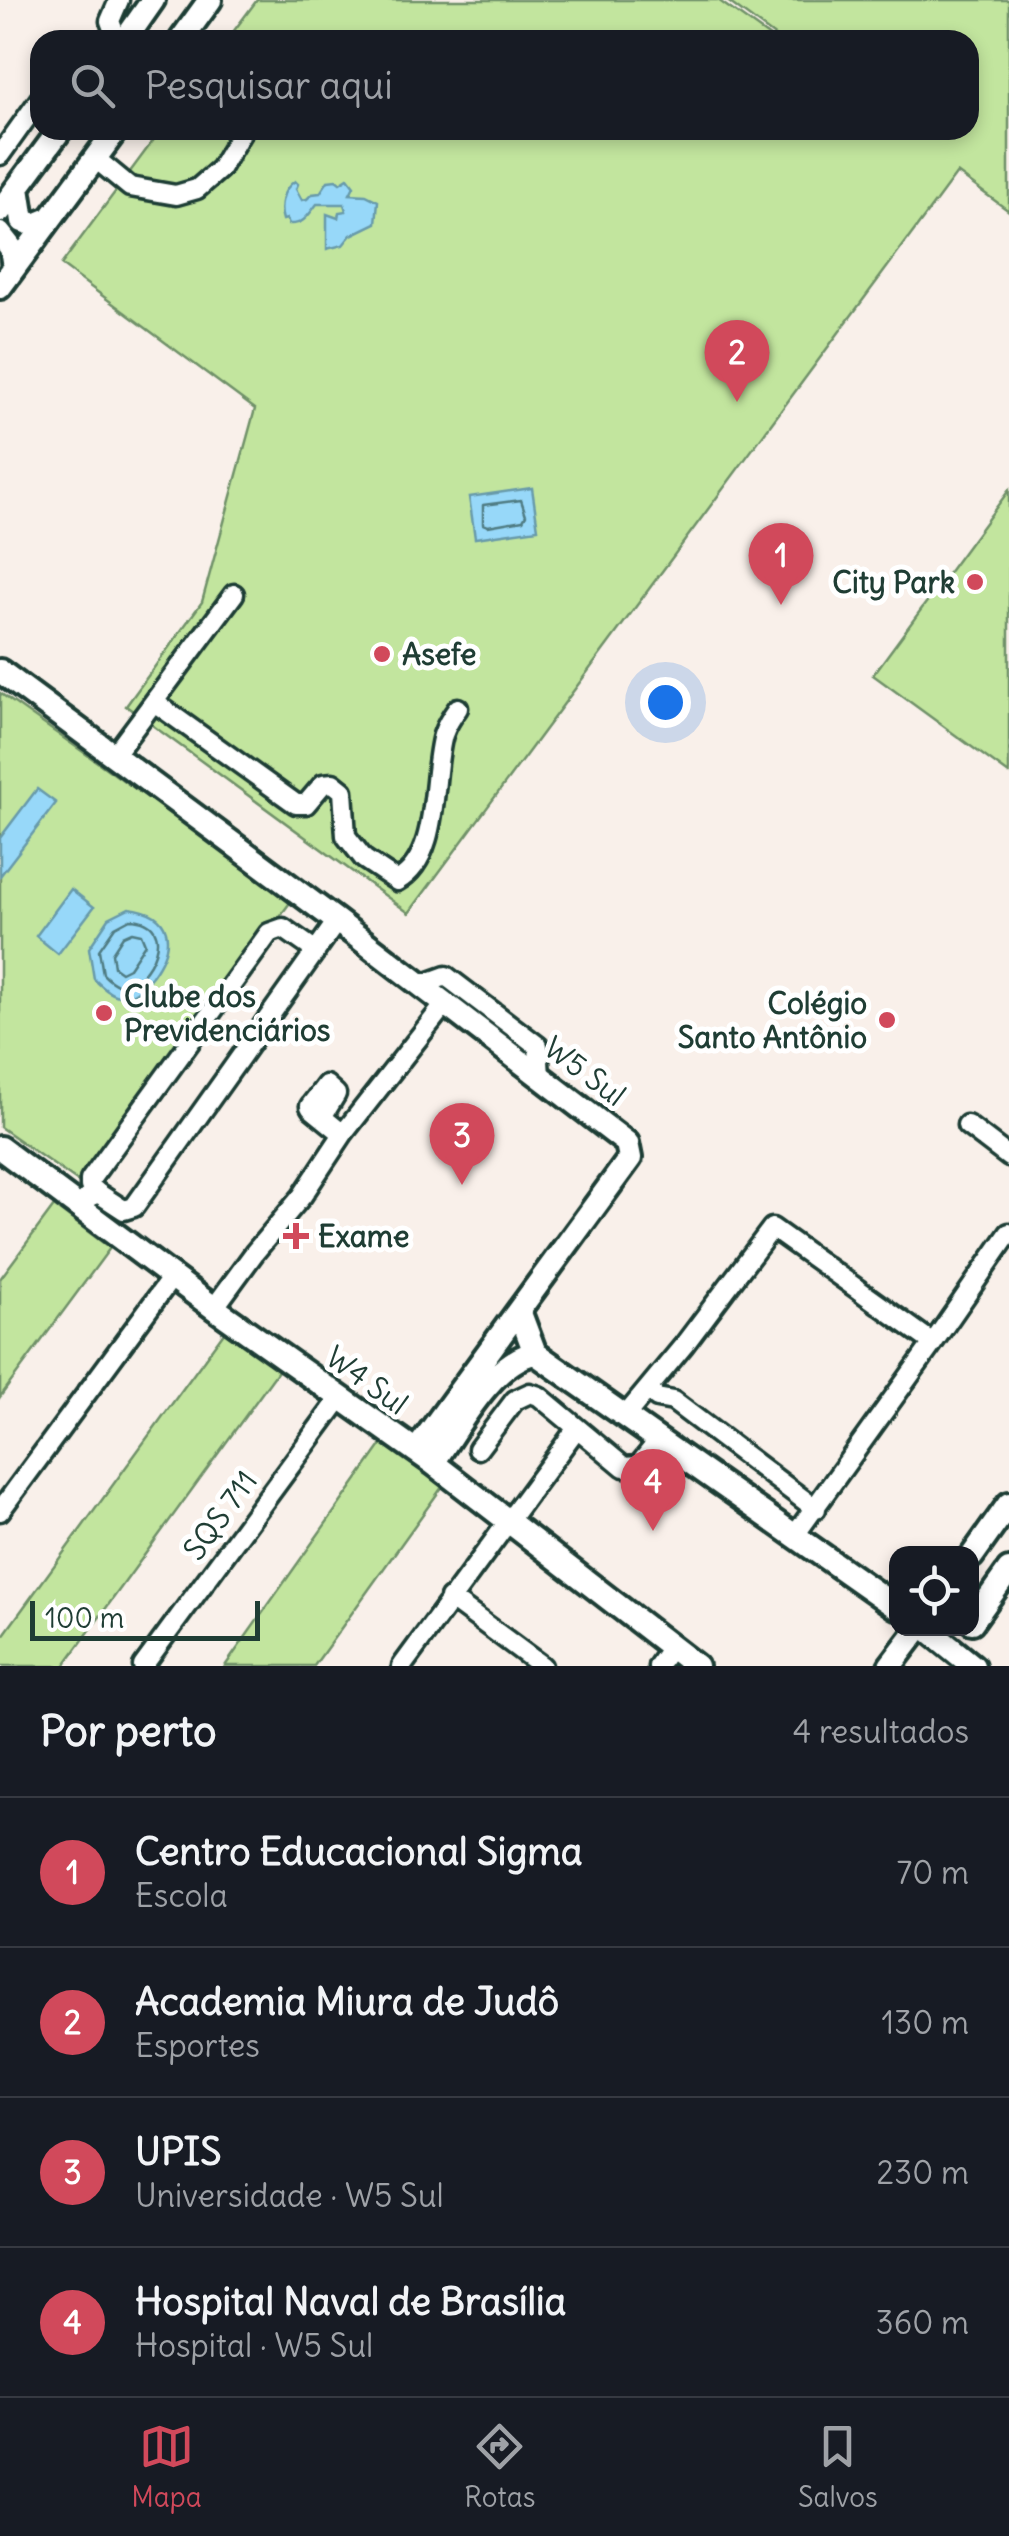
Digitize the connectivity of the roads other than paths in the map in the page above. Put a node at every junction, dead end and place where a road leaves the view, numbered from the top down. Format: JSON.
{"nodes":[{"id":1,"x":119,"y":0,"type":"edge"},
{"id":2,"x":153,"y":0,"type":"edge"},
{"id":3,"x":210,"y":0,"type":"edge"},
{"id":4,"x":113,"y":30,"type":"edge"},
{"id":5,"x":131,"y":30,"type":"edge"},
{"id":6,"x":188,"y":30,"type":"edge"},
{"id":7,"x":30,"y":113,"type":"edge"},
{"id":8,"x":53,"y":140,"type":"edge"},
{"id":9,"x":109,"y":140,"type":"edge"},
{"id":10,"x":237,"y":140,"type":"edge"},
{"id":11,"x":0,"y":155,"type":"edge"},
{"id":12,"x":96,"y":159,"type":"junction"},
{"id":13,"x":18,"y":188,"type":"junction"},
{"id":14,"x":0,"y":212,"type":"edge"},
{"id":15,"x":47,"y":220,"type":"junction"},
{"id":16,"x":0,"y":234,"type":"edge"},
{"id":17,"x":14,"y":267,"type":"junction"},
{"id":18,"x":0,"y":287,"type":"edge"},
{"id":19,"x":234,"y":594,"type":"dead end"},
{"id":20,"x":1,"y":673,"type":"edge"},
{"id":21,"x":154,"y":702,"type":"junction"},
{"id":22,"x":458,"y":708,"type":"dead end"},
{"id":23,"x":115,"y":754,"type":"junction"},
{"id":24,"x":337,"y":921,"type":"junction"},
{"id":25,"x":316,"y":951,"type":"junction"},
{"id":26,"x":421,"y":985,"type":"junction"},
{"id":27,"x":446,"y":1004,"type":"junction"},
{"id":28,"x":540,"y":1076,"type":"junction"},
{"id":29,"x":322,"y":1116,"type":"dead end"},
{"id":30,"x":967,"y":1126,"type":"dead end"},
{"id":31,"x":343,"y":1134,"type":"junction"},
{"id":32,"x":3,"y":1156,"type":"edge"},
{"id":33,"x":1009,"y":1157,"type":"edge"},
{"id":34,"x":98,"y":1193,"type":"junction"},
{"id":35,"x":78,"y":1208,"type":"junction"},
{"id":36,"x":1009,"y":1233,"type":"edge"},
{"id":37,"x":172,"y":1277,"type":"junction"},
{"id":38,"x":214,"y":1308,"type":"junction"},
{"id":39,"x":520,"y":1313,"type":"junction"},
{"id":40,"x":933,"y":1343,"type":"junction"},
{"id":41,"x":535,"y":1353,"type":"junction"},
{"id":42,"x":659,"y":1396,"type":"junction"},
{"id":43,"x":341,"y":1397,"type":"junction"},
{"id":44,"x":631,"y":1419,"type":"junction"},
{"id":45,"x":578,"y":1428,"type":"junction"},
{"id":46,"x":659,"y":1440,"type":"junction"},
{"id":47,"x":478,"y":1449,"type":"dead end"},
{"id":48,"x":425,"y":1457,"type":"junction"},
{"id":49,"x":809,"y":1503,"type":"junction"},
{"id":50,"x":1009,"y":1504,"type":"edge"},
{"id":51,"x":0,"y":1511,"type":"edge"},
{"id":52,"x":508,"y":1520,"type":"junction"},
{"id":53,"x":795,"y":1536,"type":"junction"},
{"id":54,"x":979,"y":1546,"type":"edge"},
{"id":55,"x":1009,"y":1570,"type":"edge"},
{"id":56,"x":450,"y":1598,"type":"junction"},
{"id":57,"x":889,"y":1601,"type":"edge"},
{"id":58,"x":979,"y":1612,"type":"edge"},
{"id":59,"x":915,"y":1636,"type":"edge"},
{"id":60,"x":929,"y":1636,"type":"edge"},
{"id":61,"x":961,"y":1636,"type":"edge"},
{"id":62,"x":665,"y":1657,"type":"edge"},
{"id":63,"x":946,"y":1657,"type":"edge"},
{"id":64,"x":143,"y":1666,"type":"edge"},
{"id":65,"x":402,"y":1666,"type":"edge"},
{"id":66,"x":542,"y":1666,"type":"edge"},
{"id":67,"x":696,"y":1666,"type":"edge"},
{"id":68,"x":890,"y":1666,"type":"edge"},
{"id":69,"x":973,"y":1666,"type":"edge"}],
"edges":[{"from":1,"to":4,"type":"street"},
{"from":2,"to":5,"type":"main road"},
{"from":3,"to":6,"type":"main road"},
{"from":7,"to":11,"type":"street"},
{"from":8,"to":13,"type":"main road"},
{"from":9,"to":12,"type":"main road"},
{"from":10,"to":12,"type":"street"},
{"from":12,"to":15,"type":"main road"},
{"from":13,"to":14,"type":"main road"},
{"from":13,"to":15,"type":"main road"},
{"from":15,"to":17,"type":"main road"},
{"from":16,"to":17,"type":"main road"},
{"from":17,"to":18,"type":"main road"},
{"from":19,"to":21,"type":"street"},
{"from":20,"to":23,"type":"main road","name":"W5 Sul"},
{"from":21,"to":22,"type":"street"},
{"from":21,"to":23,"type":"street"},
{"from":23,"to":24,"type":"main road","name":"W5 Sul"},
{"from":24,"to":25,"type":"street"},
{"from":24,"to":26,"type":"main road","name":"W5 Sul"},
{"from":25,"to":34,"type":"street"},
{"from":25,"to":34,"type":"street"},
{"from":26,"to":27,"type":"main road","name":"W5 Sul"},
{"from":26,"to":28,"type":"street"},
{"from":27,"to":28,"type":"main road","name":"W5 Sul"},
{"from":27,"to":31,"type":"street"},
{"from":28,"to":39,"type":"main road","name":"W5 Sul"},
{"from":29,"to":31,"type":"street"},
{"from":30,"to":33,"type":"street"},
{"from":31,"to":38,"type":"street"},
{"from":32,"to":35,"type":"main road","name":"W4 Sul"},
{"from":34,"to":35,"type":"street"},
{"from":35,"to":37,"type":"main road","name":"W4 Sul"},
{"from":36,"to":40,"type":"street"},
{"from":37,"to":38,"type":"main road","name":"W4 Sul"},
{"from":37,"to":51,"type":"street"},
{"from":38,"to":43,"type":"main road","name":"W4 Sul"},
{"from":39,"to":41,"type":"main road"},
{"from":39,"to":48,"type":"main road"},
{"from":40,"to":42,"type":"street"},
{"from":40,"to":49,"type":"street"},
{"from":41,"to":44,"type":"main road"},
{"from":41,"to":48,"type":"main road"},
{"from":42,"to":44,"type":"street"},
{"from":42,"to":49,"type":"street"},
{"from":43,"to":48,"type":"main road","name":"W4 Sul"},
{"from":43,"to":64,"type":"street","name":"SQS 711"},
{"from":44,"to":46,"type":"main road"},
{"from":45,"to":46,"type":"street"},
{"from":45,"to":47,"type":"street"},
{"from":45,"to":52,"type":"street"},
{"from":46,"to":53,"type":"main road"},
{"from":48,"to":52,"type":"main road","name":"W4 Sul"},
{"from":49,"to":53,"type":"street"},
{"from":50,"to":54,"type":"main road"},
{"from":52,"to":56,"type":"street"},
{"from":52,"to":62,"type":"main road","name":"W4 Sul"},
{"from":53,"to":57,"type":"main road"},
{"from":55,"to":58,"type":"main road"},
{"from":56,"to":65,"type":"street"},
{"from":56,"to":66,"type":"street"},
{"from":59,"to":68,"type":"main road"},
{"from":60,"to":63,"type":"main road"},
{"from":61,"to":63,"type":"main road"},
{"from":62,"to":67,"type":"main road","name":"W4 Sul"},
{"from":63,"to":69,"type":"main road"}]}
